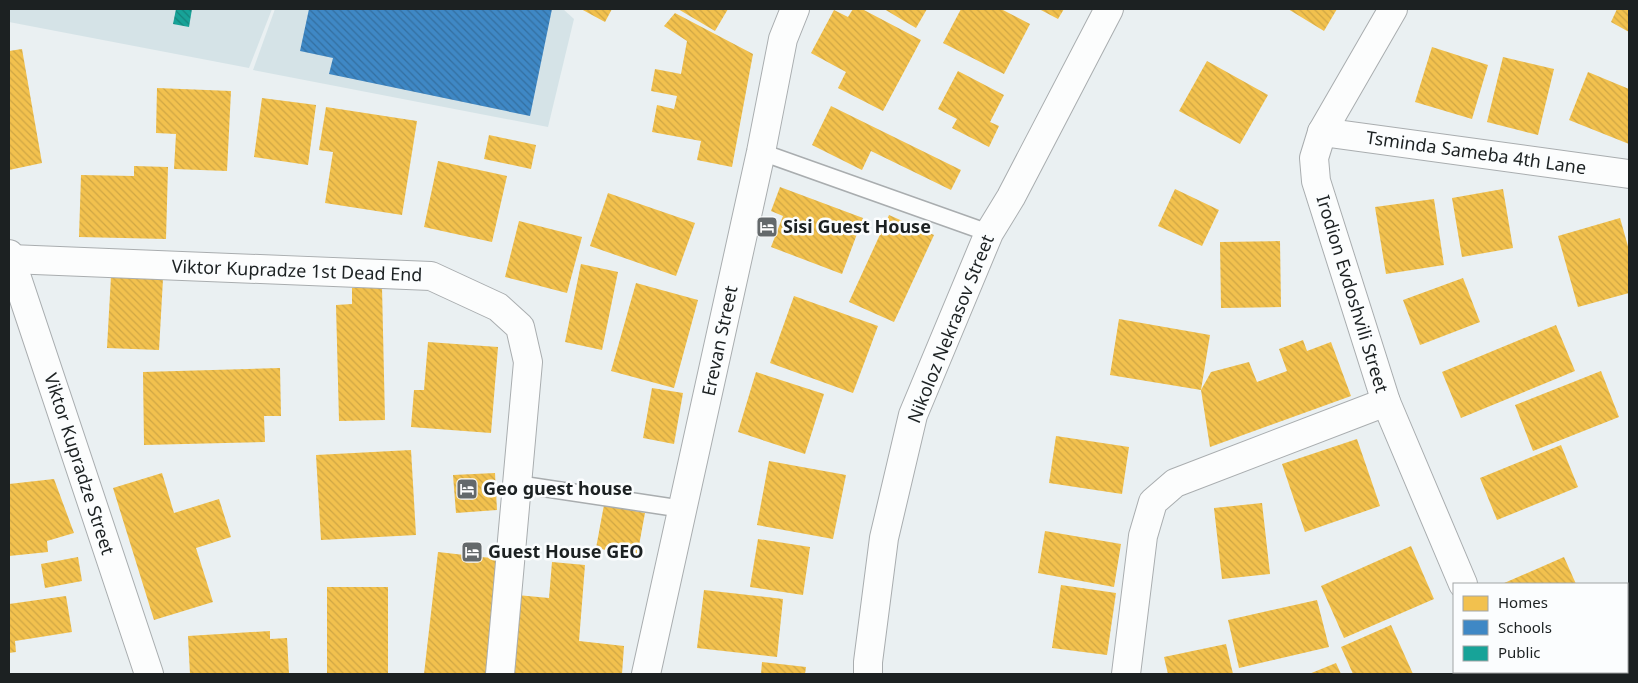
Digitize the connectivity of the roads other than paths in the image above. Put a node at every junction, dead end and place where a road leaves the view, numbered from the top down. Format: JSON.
{"nodes":[{"id":1,"x":796,"y":9,"type":"edge"},
{"id":2,"x":1109,"y":9,"type":"edge"},
{"id":3,"x":1393,"y":9,"type":"edge"},
{"id":4,"x":1322,"y":132,"type":"junction"},
{"id":5,"x":761,"y":152,"type":"junction"},
{"id":6,"x":1629,"y":174,"type":"edge"},
{"id":7,"x":989,"y":233,"type":"junction"},
{"id":8,"x":10,"y":256,"type":"edge"},
{"id":9,"x":1386,"y":402,"type":"junction"},
{"id":10,"x":517,"y":484,"type":"junction"},
{"id":11,"x":683,"y":509,"type":"junction"},
{"id":12,"x":1463,"y":583,"type":"edge"},
{"id":13,"x":149,"y":674,"type":"edge"},
{"id":14,"x":500,"y":674,"type":"edge"},
{"id":15,"x":646,"y":674,"type":"edge"},
{"id":16,"x":868,"y":674,"type":"edge"},
{"id":17,"x":1126,"y":674,"type":"edge"}],
"edges":[{"from":1,"to":5,"type":"street","name":"Erevan Street"},
{"from":2,"to":7,"type":"street","name":"Nikoloz Nekrasov Street"},
{"from":3,"to":4,"type":"street","name":"Irodion Evdoshvili Street"},
{"from":4,"to":6,"type":"street","name":"Tsminda Sameba 4th Lane"},
{"from":4,"to":9,"type":"street","name":"Irodion Evdoshvili Street"},
{"from":5,"to":7,"type":"lane"},
{"from":5,"to":11,"type":"street","name":"Erevan Street"},
{"from":7,"to":16,"type":"street","name":"Nikoloz Nekrasov Street"},
{"from":8,"to":10,"type":"street","name":"Viktor Kupradze 1st Dead End"},
{"from":8,"to":13,"type":"street","name":"Viktor Kupradze Street"},
{"from":9,"to":12,"type":"street","name":"Irodion Evdoshvili Street"},
{"from":9,"to":17,"type":"street"},
{"from":10,"to":11,"type":"lane"},
{"from":10,"to":14,"type":"street","name":"Viktor Kupradze 1st Dead End"},
{"from":11,"to":15,"type":"street","name":"Erevan Street"}]}
